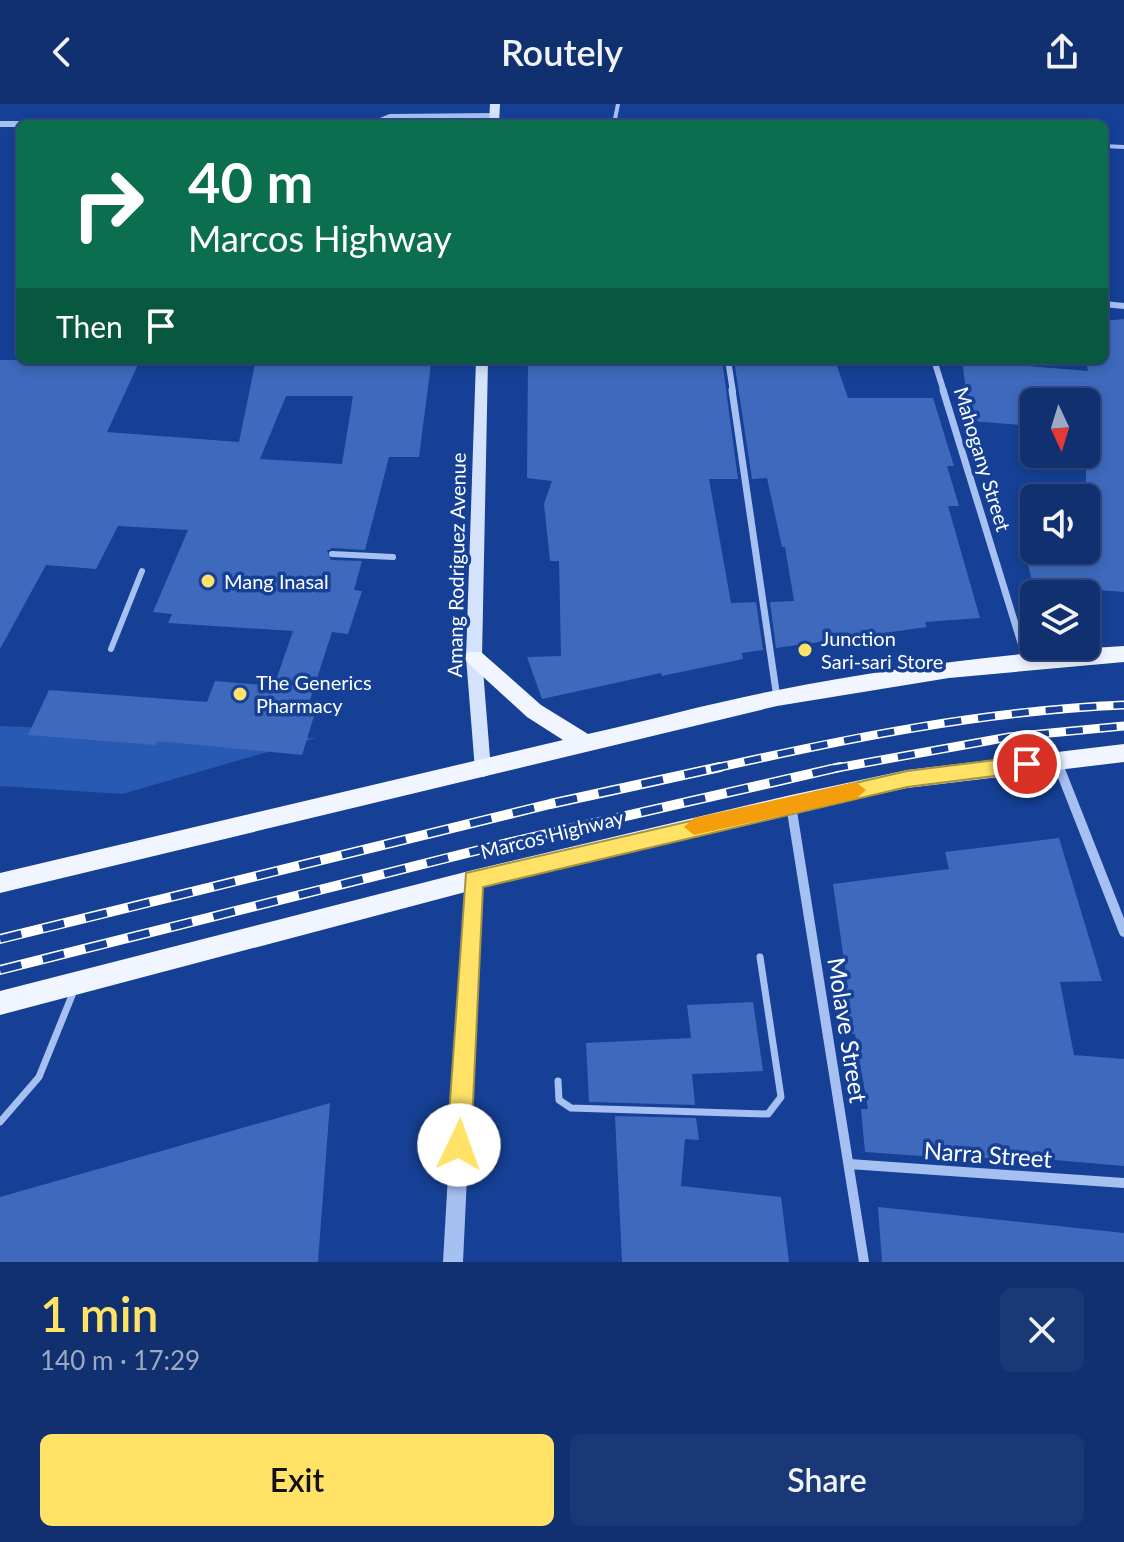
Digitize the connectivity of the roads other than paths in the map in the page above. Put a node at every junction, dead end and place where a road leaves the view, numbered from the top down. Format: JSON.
{"nodes":[{"id":1,"x":495,"y":104,"type":"edge"},
{"id":2,"x":383,"y":120,"type":"edge"},
{"id":3,"x":494,"y":120,"type":"edge"},
{"id":4,"x":482,"y":364,"type":"edge"},
{"id":5,"x":729,"y":364,"type":"edge"},
{"id":6,"x":935,"y":364,"type":"edge"},
{"id":7,"x":332,"y":554,"type":"dead end"},
{"id":8,"x":393,"y":557,"type":"dead end"},
{"id":9,"x":142,"y":571,"type":"dead end"},
{"id":10,"x":1020,"y":640,"type":"edge"},
{"id":11,"x":111,"y":649,"type":"dead end"},
{"id":12,"x":1124,"y":654,"type":"edge"},
{"id":13,"x":1100,"y":655,"type":"edge"},
{"id":14,"x":474,"y":657,"type":"junction"},
{"id":15,"x":1020,"y":660,"type":"edge"},
{"id":16,"x":777,"y":698,"type":"junction"},
{"id":17,"x":584,"y":743,"type":"junction"},
{"id":18,"x":1124,"y":753,"type":"edge"},
{"id":19,"x":1056,"y":761,"type":"junction"},
{"id":20,"x":483,"y":770,"type":"junction"},
{"id":21,"x":791,"y":804,"type":"junction"},
{"id":22,"x":473,"y":880,"type":"junction"},
{"id":23,"x":0,"y":883,"type":"edge"},
{"id":24,"x":1124,"y":932,"type":"edge"},
{"id":25,"x":760,"y":957,"type":"dead end"},
{"id":26,"x":77,"y":983,"type":"junction"},
{"id":27,"x":0,"y":1003,"type":"edge"},
{"id":28,"x":558,"y":1081,"type":"dead end"},
{"id":29,"x":0,"y":1122,"type":"edge"},
{"id":30,"x":849,"y":1164,"type":"junction"},
{"id":31,"x":1124,"y":1183,"type":"edge"},
{"id":32,"x":453,"y":1262,"type":"edge"},
{"id":33,"x":864,"y":1262,"type":"edge"}],
"edges":[{"from":1,"to":3,"type":"main road"},
{"from":2,"to":3,"type":"street"},
{"from":4,"to":14,"type":"main road","name":"Amang Rodriguez Avenue"},
{"from":5,"to":16,"type":"street"},
{"from":6,"to":10,"type":"street","name":"Mahogany Street"},
{"from":7,"to":8,"type":"lane"},
{"from":9,"to":11,"type":"lane"},
{"from":12,"to":13,"type":"main road"},
{"from":14,"to":17,"type":"main road"},
{"from":14,"to":20,"type":"main road","name":"Amang Rodriguez Avenue"},
{"from":15,"to":16,"type":"main road"},
{"from":16,"to":17,"type":"main road"},
{"from":17,"to":20,"type":"main road"},
{"from":18,"to":19,"type":"main road","name":"Marcos Highway"},
{"from":19,"to":21,"type":"main road","name":"Marcos Highway"},
{"from":19,"to":24,"type":"street"},
{"from":20,"to":23,"type":"main road"},
{"from":21,"to":22,"type":"main road","name":"Marcos Highway"},
{"from":21,"to":30,"type":"street","name":"Molave Street"},
{"from":22,"to":26,"type":"main road","name":"Marcos Highway"},
{"from":22,"to":32,"type":"street"},
{"from":25,"to":28,"type":"lane"},
{"from":26,"to":27,"type":"main road","name":"Marcos Highway"},
{"from":26,"to":29,"type":"lane"},
{"from":30,"to":31,"type":"street","name":"Narra Street"},
{"from":30,"to":33,"type":"street","name":"Molave Street"}]}
